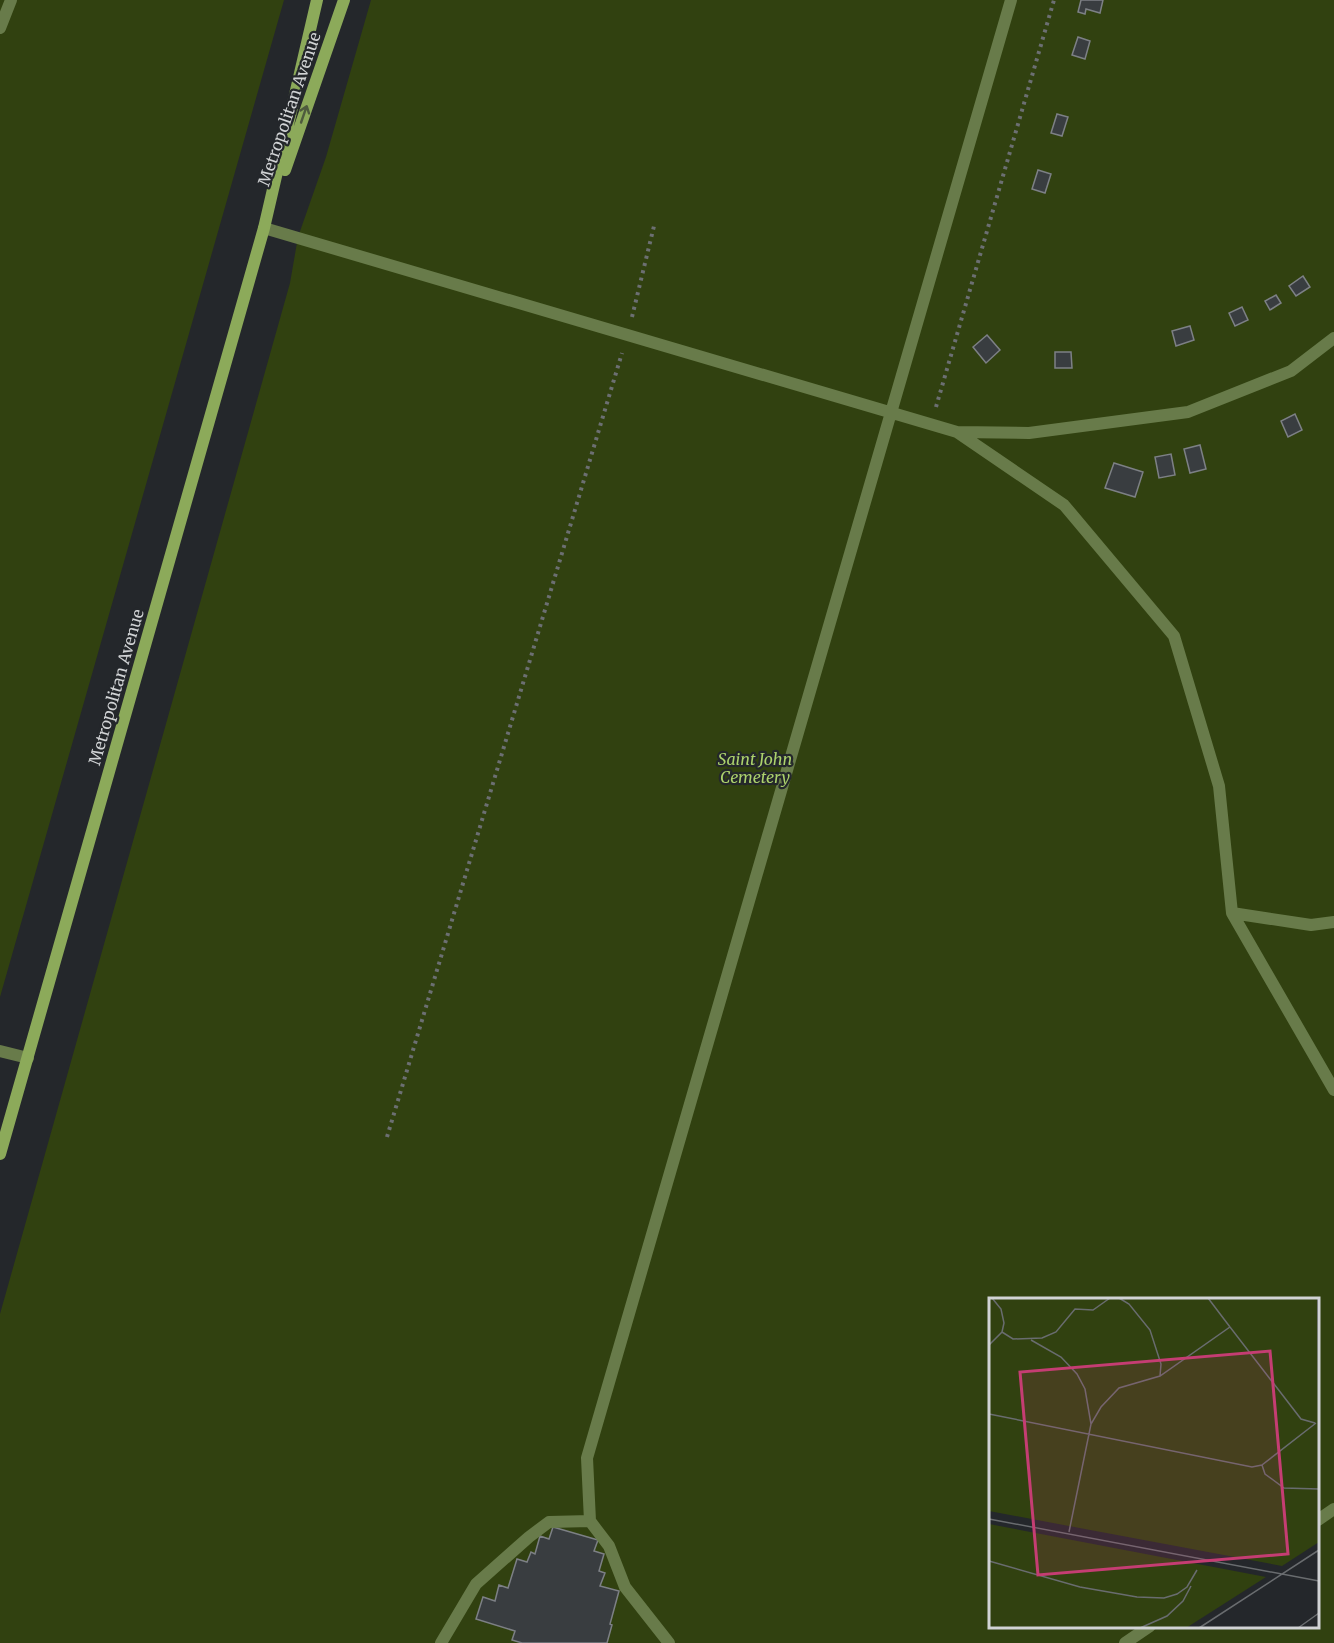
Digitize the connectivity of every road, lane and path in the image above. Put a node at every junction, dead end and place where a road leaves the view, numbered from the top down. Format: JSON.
{"nodes":[{"id":1,"x":11,"y":0,"type":"edge"},
{"id":2,"x":316,"y":0,"type":"edge"},
{"id":3,"x":344,"y":0,"type":"edge"},
{"id":4,"x":1011,"y":0,"type":"edge"},
{"id":5,"x":1054,"y":0,"type":"edge"},
{"id":6,"x":0,"y":28,"type":"edge"},
{"id":7,"x":654,"y":226,"type":"dead end"},
{"id":8,"x":264,"y":228,"type":"junction"},
{"id":9,"x":628,"y":335,"type":"junction"},
{"id":10,"x":1334,"y":338,"type":"edge"},
{"id":11,"x":890,"y":413,"type":"junction"},
{"id":12,"x":931,"y":425,"type":"junction"},
{"id":13,"x":957,"y":432,"type":"junction"},
{"id":14,"x":1232,"y":913,"type":"junction"},
{"id":15,"x":1334,"y":922,"type":"edge"},
{"id":16,"x":0,"y":1051,"type":"edge"},
{"id":17,"x":28,"y":1058,"type":"junction"},
{"id":18,"x":1334,"y":1090,"type":"edge"},
{"id":19,"x":387,"y":1137,"type":"dead end"},
{"id":20,"x":0,"y":1154,"type":"edge"},
{"id":21,"x":1334,"y":1509,"type":"edge"},
{"id":22,"x":1319,"y":1519,"type":"edge"},
{"id":23,"x":590,"y":1521,"type":"junction"},
{"id":24,"x":1147,"y":1628,"type":"edge"},
{"id":25,"x":441,"y":1643,"type":"edge"},
{"id":26,"x":669,"y":1643,"type":"edge"},
{"id":27,"x":1125,"y":1643,"type":"edge"}],
"edges":[{"from":1,"to":6,"type":"lane"},
{"from":2,"to":8,"type":"main road","name":"Metropolitan Avenue"},
{"from":8,"to":3,"type":"main road","name":"Metropolitan Avenue","one_way":true},
{"from":4,"to":11,"type":"lane"},
{"from":5,"to":12,"type":"path"},
{"from":7,"to":9,"type":"path"},
{"from":8,"to":9,"type":"lane"},
{"from":8,"to":17,"type":"main road","name":"Metropolitan Avenue"},
{"from":9,"to":11,"type":"lane"},
{"from":9,"to":19,"type":"path"},
{"from":10,"to":13,"type":"lane"},
{"from":11,"to":12,"type":"lane"},
{"from":11,"to":23,"type":"lane"},
{"from":12,"to":13,"type":"lane"},
{"from":13,"to":14,"type":"lane"},
{"from":14,"to":15,"type":"lane"},
{"from":14,"to":18,"type":"lane"},
{"from":16,"to":17,"type":"lane"},
{"from":17,"to":20,"type":"main road","name":"Metropolitan Avenue"},
{"from":21,"to":22,"type":"lane"},
{"from":23,"to":25,"type":"lane"},
{"from":23,"to":26,"type":"lane"},
{"from":24,"to":27,"type":"lane"}]}
